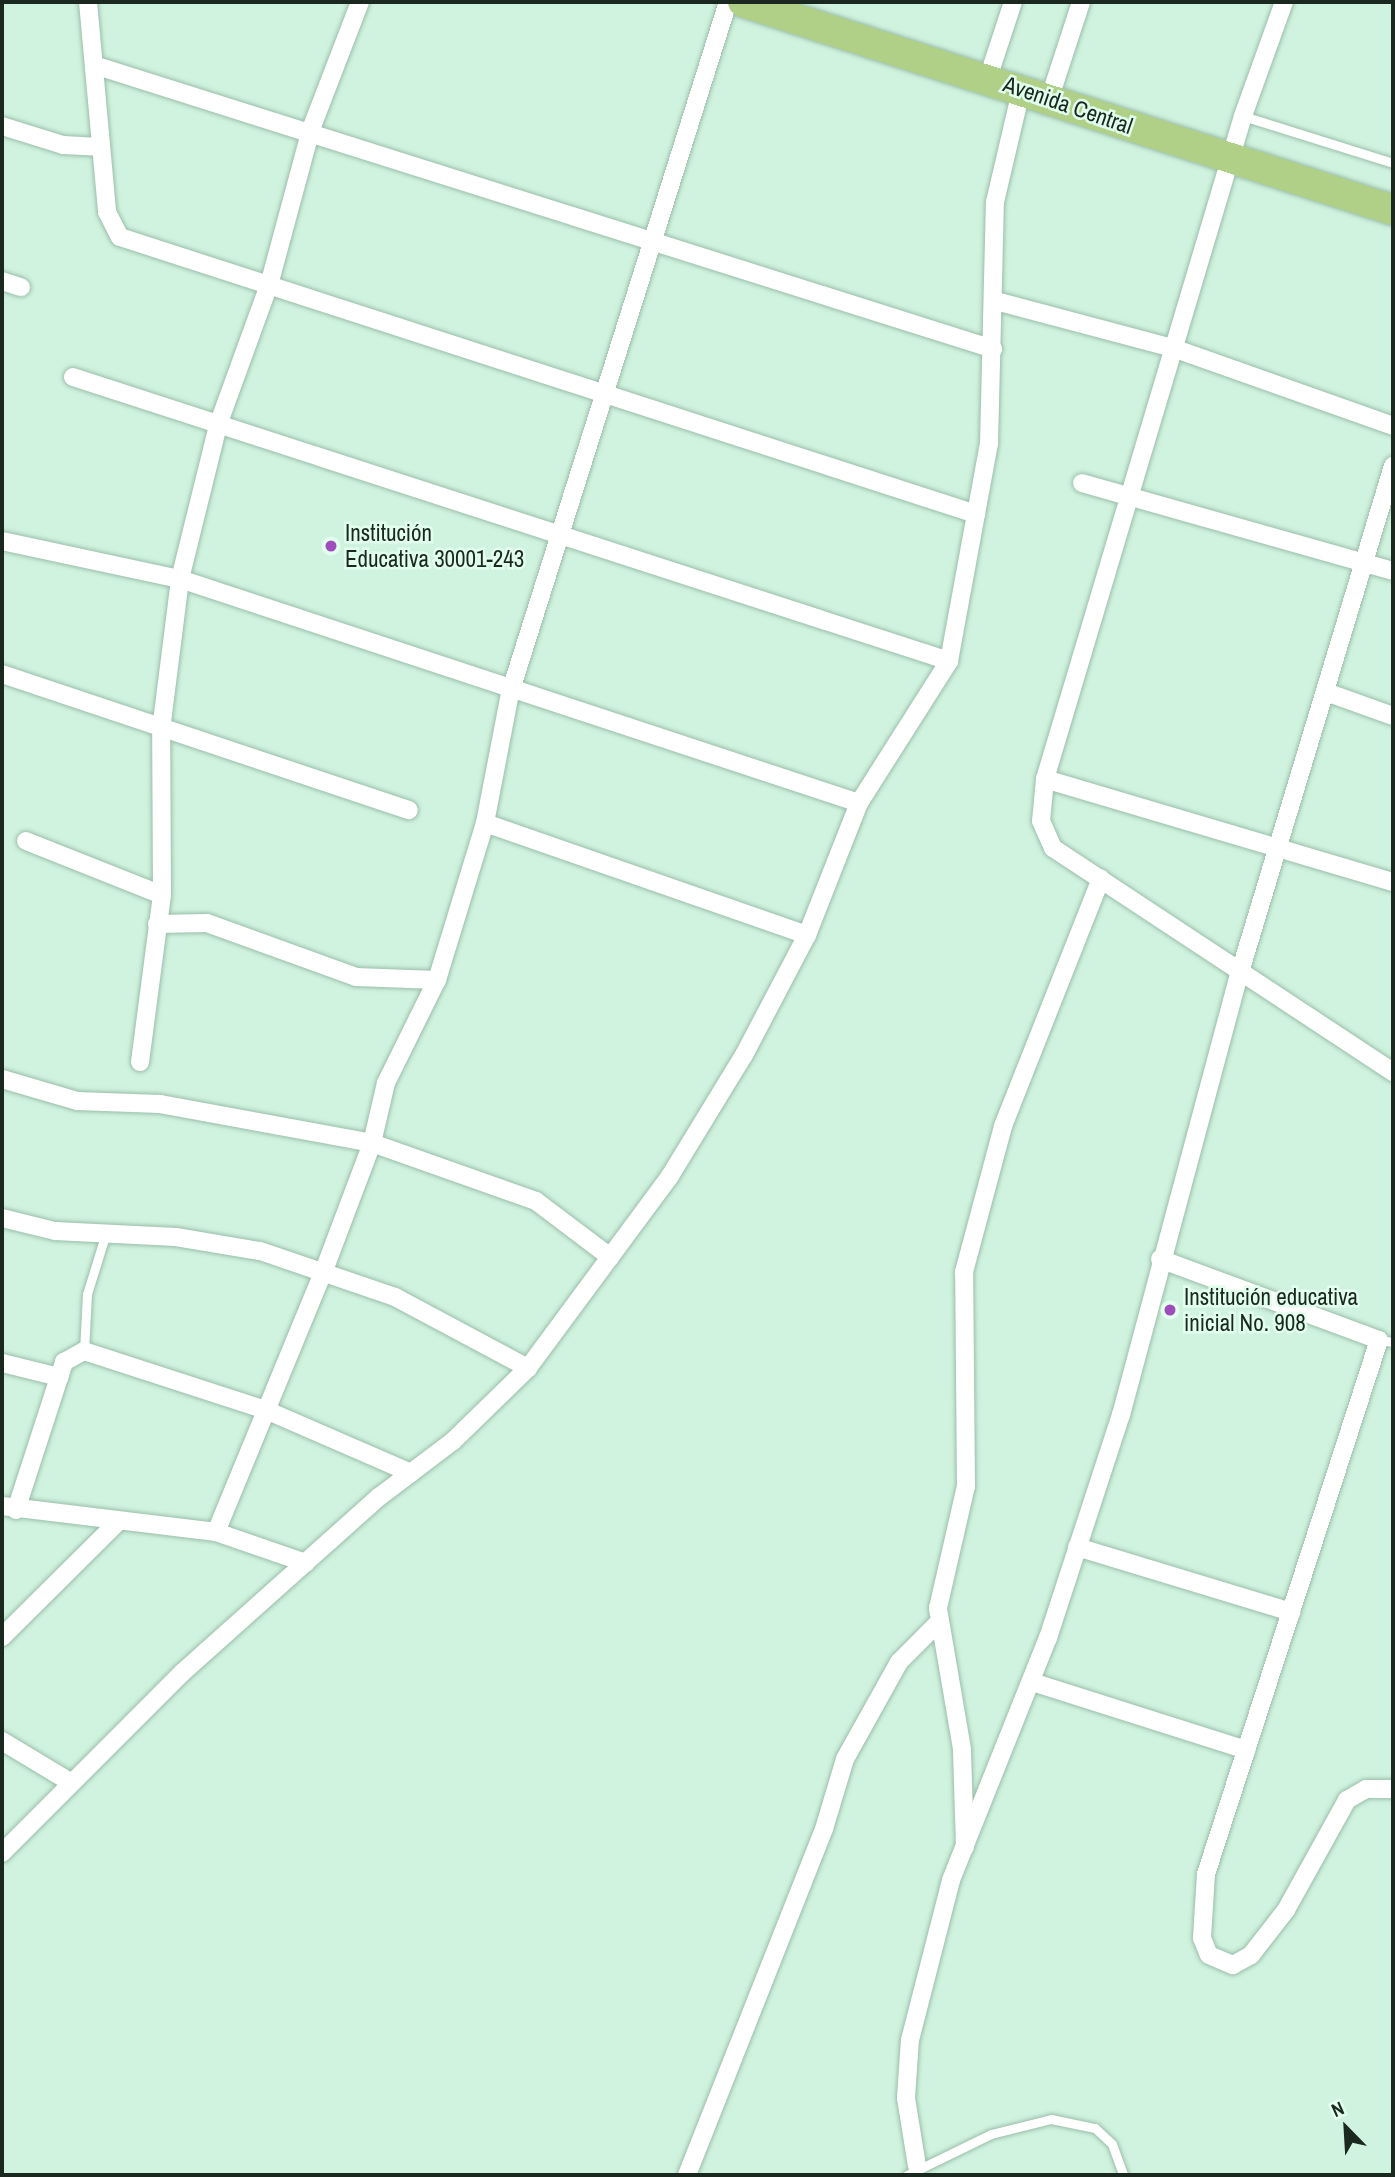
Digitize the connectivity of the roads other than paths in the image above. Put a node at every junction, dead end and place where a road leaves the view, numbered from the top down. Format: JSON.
{"nodes":[{"id":1,"x":88,"y":2,"type":"edge"},
{"id":2,"x":360,"y":2,"type":"edge"},
{"id":3,"x":728,"y":2,"type":"edge"},
{"id":4,"x":743,"y":2,"type":"edge"},
{"id":5,"x":1013,"y":2,"type":"edge"},
{"id":6,"x":1081,"y":2,"type":"edge"},
{"id":7,"x":1284,"y":2,"type":"edge"},
{"id":8,"x":94,"y":65,"type":"junction"},
{"id":9,"x":988,"y":78,"type":"junction"},
{"id":10,"x":1035,"y":96,"type":"junction"},
{"id":11,"x":1243,"y":116,"type":"junction"},
{"id":12,"x":2,"y":126,"type":"edge"},
{"id":13,"x":310,"y":130,"type":"junction"},
{"id":14,"x":99,"y":147,"type":"junction"},
{"id":15,"x":1230,"y":158,"type":"junction"},
{"id":16,"x":1393,"y":163,"type":"edge"},
{"id":17,"x":1393,"y":211,"type":"edge"},
{"id":18,"x":654,"y":246,"type":"junction"},
{"id":19,"x":2,"y":281,"type":"edge"},
{"id":20,"x":269,"y":285,"type":"junction"},
{"id":21,"x":21,"y":288,"type":"dead end"},
{"id":22,"x":996,"y":301,"type":"junction"},
{"id":23,"x":1173,"y":348,"type":"junction"},
{"id":24,"x":993,"y":349,"type":"junction"},
{"id":25,"x":73,"y":377,"type":"dead end"},
{"id":26,"x":603,"y":389,"type":"junction"},
{"id":27,"x":218,"y":425,"type":"junction"},
{"id":28,"x":1393,"y":426,"type":"edge"},
{"id":29,"x":1393,"y":466,"type":"edge"},
{"id":30,"x":1082,"y":483,"type":"dead end"},
{"id":31,"x":1131,"y":492,"type":"junction"},
{"id":32,"x":976,"y":514,"type":"junction"},
{"id":33,"x":564,"y":535,"type":"junction"},
{"id":34,"x":2,"y":541,"type":"edge"},
{"id":35,"x":1363,"y":561,"type":"junction"},
{"id":36,"x":1393,"y":571,"type":"edge"},
{"id":37,"x":180,"y":579,"type":"junction"},
{"id":38,"x":949,"y":661,"type":"junction"},
{"id":39,"x":2,"y":674,"type":"edge"},
{"id":40,"x":510,"y":692,"type":"junction"},
{"id":41,"x":1325,"y":692,"type":"junction"},
{"id":42,"x":1393,"y":716,"type":"edge"},
{"id":43,"x":161,"y":730,"type":"junction"},
{"id":44,"x":1045,"y":779,"type":"junction"},
{"id":45,"x":859,"y":803,"type":"junction"},
{"id":46,"x":409,"y":810,"type":"dead end"},
{"id":47,"x":485,"y":823,"type":"junction"},
{"id":48,"x":26,"y":841,"type":"dead end"},
{"id":49,"x":1281,"y":848,"type":"junction"},
{"id":50,"x":1101,"y":879,"type":"junction"},
{"id":51,"x":1393,"y":882,"type":"edge"},
{"id":52,"x":162,"y":895,"type":"junction"},
{"id":53,"x":157,"y":924,"type":"junction"},
{"id":54,"x":807,"y":935,"type":"junction"},
{"id":55,"x":1240,"y":972,"type":"junction"},
{"id":56,"x":437,"y":980,"type":"junction"},
{"id":57,"x":140,"y":1062,"type":"dead end"},
{"id":58,"x":1393,"y":1072,"type":"edge"},
{"id":59,"x":2,"y":1079,"type":"edge"},
{"id":60,"x":372,"y":1143,"type":"junction"},
{"id":61,"x":2,"y":1218,"type":"edge"},
{"id":62,"x":105,"y":1236,"type":"junction"},
{"id":63,"x":610,"y":1257,"type":"junction"},
{"id":64,"x":1160,"y":1259,"type":"junction"},
{"id":65,"x":323,"y":1273,"type":"junction"},
{"id":66,"x":1386,"y":1341,"type":"edge"},
{"id":67,"x":84,"y":1352,"type":"junction"},
{"id":68,"x":2,"y":1363,"type":"edge"},
{"id":69,"x":528,"y":1368,"type":"junction"},
{"id":70,"x":59,"y":1377,"type":"junction"},
{"id":71,"x":267,"y":1410,"type":"junction"},
{"id":72,"x":411,"y":1473,"type":"junction"},
{"id":73,"x":9,"y":1508,"type":"edge"},
{"id":74,"x":118,"y":1522,"type":"junction"},
{"id":75,"x":216,"y":1532,"type":"junction"},
{"id":76,"x":1077,"y":1547,"type":"junction"},
{"id":77,"x":306,"y":1563,"type":"junction"},
{"id":78,"x":1291,"y":1612,"type":"junction"},
{"id":79,"x":939,"y":1622,"type":"junction"},
{"id":80,"x":2,"y":1637,"type":"edge"},
{"id":81,"x":1032,"y":1682,"type":"junction"},
{"id":82,"x":2,"y":1741,"type":"edge"},
{"id":83,"x":1246,"y":1750,"type":"junction"},
{"id":84,"x":70,"y":1782,"type":"junction"},
{"id":85,"x":1393,"y":1789,"type":"edge"},
{"id":86,"x":965,"y":1852,"type":"junction"},
{"id":87,"x":2,"y":1853,"type":"edge"},
{"id":88,"x":912,"y":2171,"type":"edge"},
{"id":89,"x":687,"y":2175,"type":"edge"},
{"id":90,"x":1123,"y":2175,"type":"edge"}],
"edges":[{"from":1,"to":8,"type":"street"},
{"from":2,"to":13,"type":"street"},
{"from":3,"to":18,"type":"street"},
{"from":4,"to":9,"type":"highway","name":"Avenida Central"},
{"from":5,"to":9,"type":"street"},
{"from":6,"to":10,"type":"street"},
{"from":7,"to":11,"type":"street"},
{"from":8,"to":13,"type":"street"},
{"from":8,"to":14,"type":"street"},
{"from":9,"to":10,"type":"highway","name":"Avenida Central"},
{"from":10,"to":15,"type":"highway","name":"Avenida Central"},
{"from":10,"to":22,"type":"street"},
{"from":11,"to":15,"type":"street"},
{"from":11,"to":16,"type":"lane"},
{"from":12,"to":14,"type":"street"},
{"from":13,"to":18,"type":"street"},
{"from":13,"to":20,"type":"street"},
{"from":14,"to":20,"type":"street"},
{"from":15,"to":17,"type":"highway","name":"Avenida Central"},
{"from":15,"to":23,"type":"street"},
{"from":18,"to":24,"type":"street"},
{"from":18,"to":26,"type":"street"},
{"from":19,"to":21,"type":"street"},
{"from":20,"to":26,"type":"street"},
{"from":20,"to":27,"type":"street"},
{"from":22,"to":23,"type":"street"},
{"from":22,"to":24,"type":"street"},
{"from":23,"to":28,"type":"street"},
{"from":23,"to":31,"type":"street"},
{"from":24,"to":32,"type":"street"},
{"from":25,"to":27,"type":"street"},
{"from":26,"to":32,"type":"street"},
{"from":26,"to":33,"type":"street"},
{"from":27,"to":33,"type":"street"},
{"from":27,"to":37,"type":"street"},
{"from":29,"to":35,"type":"street"},
{"from":30,"to":31,"type":"street"},
{"from":31,"to":35,"type":"street"},
{"from":31,"to":44,"type":"street"},
{"from":32,"to":38,"type":"street"},
{"from":33,"to":38,"type":"street"},
{"from":33,"to":40,"type":"street"},
{"from":34,"to":37,"type":"street"},
{"from":35,"to":36,"type":"street"},
{"from":35,"to":41,"type":"street"},
{"from":37,"to":40,"type":"street"},
{"from":37,"to":43,"type":"street"},
{"from":38,"to":45,"type":"street"},
{"from":39,"to":43,"type":"street"},
{"from":40,"to":45,"type":"street"},
{"from":40,"to":47,"type":"street"},
{"from":41,"to":42,"type":"street"},
{"from":41,"to":49,"type":"street"},
{"from":43,"to":46,"type":"street"},
{"from":43,"to":52,"type":"street"},
{"from":44,"to":49,"type":"street"},
{"from":44,"to":50,"type":"street"},
{"from":45,"to":54,"type":"street"},
{"from":47,"to":54,"type":"street"},
{"from":47,"to":56,"type":"street"},
{"from":48,"to":52,"type":"street"},
{"from":49,"to":51,"type":"street"},
{"from":49,"to":55,"type":"street"},
{"from":50,"to":55,"type":"street"},
{"from":50,"to":79,"type":"street"},
{"from":52,"to":53,"type":"street"},
{"from":53,"to":56,"type":"street"},
{"from":53,"to":57,"type":"street"},
{"from":54,"to":63,"type":"street"},
{"from":55,"to":58,"type":"street"},
{"from":55,"to":64,"type":"street"},
{"from":56,"to":60,"type":"street"},
{"from":59,"to":60,"type":"street"},
{"from":60,"to":63,"type":"street"},
{"from":60,"to":65,"type":"street"},
{"from":61,"to":62,"type":"street"},
{"from":62,"to":65,"type":"street"},
{"from":62,"to":67,"type":"lane"},
{"from":63,"to":69,"type":"street"},
{"from":64,"to":66,"type":"street"},
{"from":64,"to":76,"type":"street"},
{"from":65,"to":69,"type":"street"},
{"from":65,"to":71,"type":"street"},
{"from":66,"to":78,"type":"street"},
{"from":67,"to":70,"type":"street"},
{"from":67,"to":71,"type":"street"},
{"from":68,"to":70,"type":"street"},
{"from":69,"to":72,"type":"street"},
{"from":70,"to":73,"type":"street"},
{"from":71,"to":72,"type":"street"},
{"from":71,"to":75,"type":"street"},
{"from":72,"to":77,"type":"street"},
{"from":73,"to":74,"type":"street"},
{"from":74,"to":75,"type":"street"},
{"from":74,"to":80,"type":"street"},
{"from":75,"to":77,"type":"street"},
{"from":76,"to":78,"type":"street"},
{"from":76,"to":81,"type":"street"},
{"from":77,"to":84,"type":"street"},
{"from":78,"to":83,"type":"street"},
{"from":79,"to":86,"type":"street"},
{"from":79,"to":89,"type":"street"},
{"from":81,"to":83,"type":"street"},
{"from":81,"to":86,"type":"street"},
{"from":82,"to":84,"type":"street"},
{"from":83,"to":85,"type":"street"},
{"from":84,"to":87,"type":"street"},
{"from":86,"to":88,"type":"street"},
{"from":88,"to":90,"type":"lane"}]}
